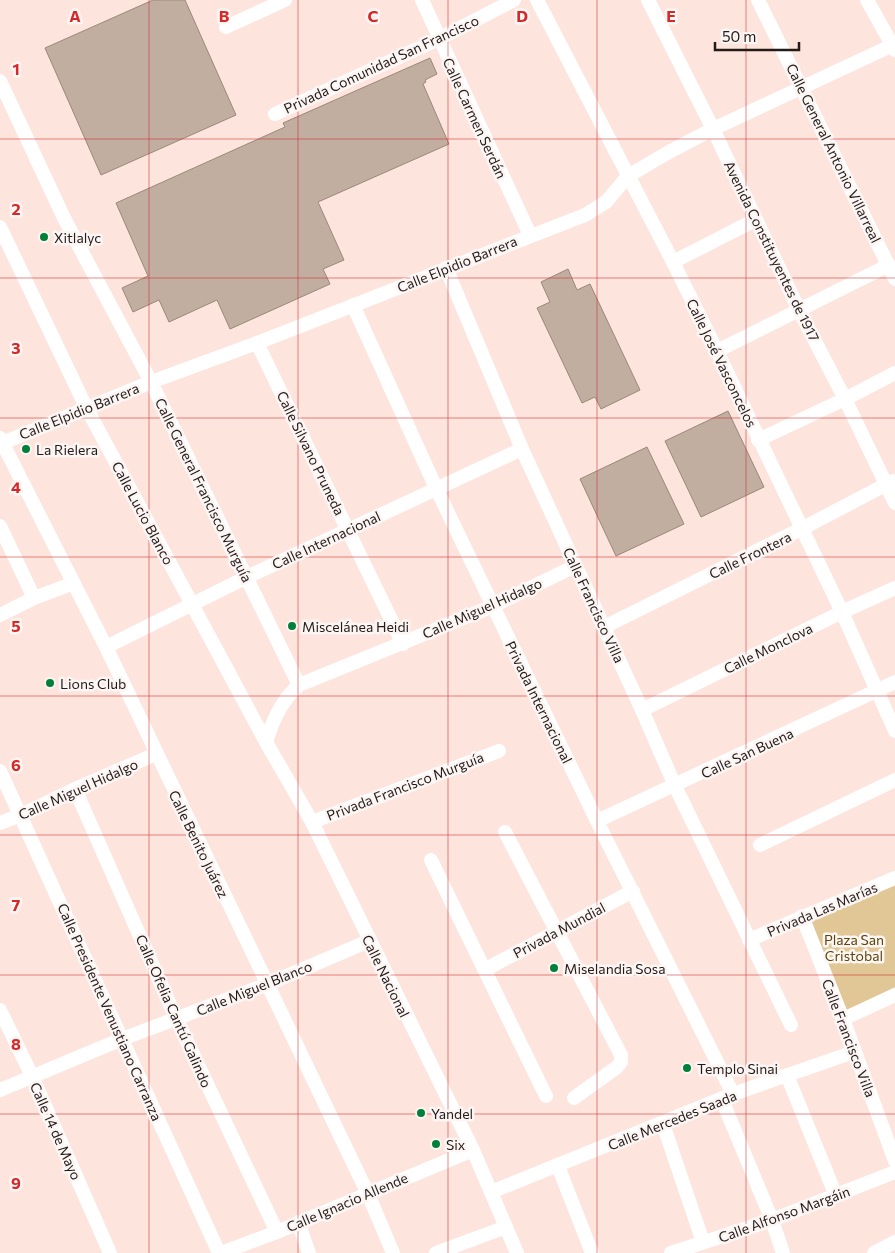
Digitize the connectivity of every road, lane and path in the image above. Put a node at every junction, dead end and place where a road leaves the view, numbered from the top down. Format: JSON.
{"nodes":[{"id":1,"x":285,"y":0,"type":"edge"},
{"id":2,"x":422,"y":0,"type":"edge"},
{"id":3,"x":514,"y":0,"type":"edge"},
{"id":4,"x":537,"y":0,"type":"edge"},
{"id":5,"x":648,"y":0,"type":"edge"},
{"id":6,"x":758,"y":0,"type":"edge"},
{"id":7,"x":867,"y":0,"type":"edge"},
{"id":8,"x":226,"y":27,"type":"dead end"},
{"id":9,"x":439,"y":39,"type":"junction"},
{"id":10,"x":894,"y":46,"type":"edge"},
{"id":11,"x":802,"y":88,"type":"junction"},
{"id":12,"x":2,"y":90,"type":"edge"},
{"id":13,"x":275,"y":114,"type":"dead end"},
{"id":14,"x":713,"y":129,"type":"junction"},
{"id":15,"x":628,"y":176,"type":"junction"},
{"id":16,"x":755,"y":220,"type":"junction"},
{"id":17,"x":0,"y":227,"type":"edge"},
{"id":18,"x":530,"y":235,"type":"junction"},
{"id":19,"x":673,"y":262,"type":"junction"},
{"id":20,"x":889,"y":265,"type":"junction"},
{"id":21,"x":446,"y":268,"type":"junction"},
{"id":22,"x":895,"y":279,"type":"edge"},
{"id":23,"x":353,"y":306,"type":"junction"},
{"id":24,"x":799,"y":310,"type":"junction"},
{"id":25,"x":258,"y":343,"type":"junction"},
{"id":26,"x":717,"y":351,"type":"junction"},
{"id":27,"x":895,"y":373,"type":"edge"},
{"id":28,"x":151,"y":382,"type":"junction"},
{"id":29,"x":846,"y":398,"type":"junction"},
{"id":30,"x":86,"y":407,"type":"junction"},
{"id":31,"x":758,"y":440,"type":"junction"},
{"id":32,"x":1,"y":442,"type":"edge"},
{"id":33,"x":522,"y":449,"type":"junction"},
{"id":34,"x":891,"y":482,"type":"edge"},
{"id":35,"x":436,"y":488,"type":"junction"},
{"id":36,"x":895,"y":502,"type":"edge"},
{"id":37,"x":0,"y":526,"type":"edge"},
{"id":38,"x":801,"y":529,"type":"junction"},
{"id":39,"x":348,"y":530,"type":"junction"},
{"id":40,"x":575,"y":566,"type":"junction"},
{"id":41,"x":247,"y":577,"type":"junction"},
{"id":42,"x":74,"y":583,"type":"junction"},
{"id":43,"x":895,"y":588,"type":"edge"},
{"id":44,"x":34,"y":598,"type":"junction"},
{"id":45,"x":192,"y":604,"type":"junction"},
{"id":46,"x":493,"y":606,"type":"junction"},
{"id":47,"x":842,"y":612,"type":"junction"},
{"id":48,"x":0,"y":615,"type":"edge"},
{"id":49,"x":604,"y":627,"type":"junction"},
{"id":50,"x":403,"y":644,"type":"junction"},
{"id":51,"x":106,"y":647,"type":"junction"},
{"id":52,"x":895,"y":682,"type":"edge"},
{"id":53,"x":299,"y":685,"type":"junction"},
{"id":54,"x":877,"y":692,"type":"junction"},
{"id":55,"x":642,"y":710,"type":"junction"},
{"id":56,"x":895,"y":731,"type":"edge"},
{"id":57,"x":266,"y":742,"type":"junction"},
{"id":58,"x":499,"y":751,"type":"dead end"},
{"id":59,"x":156,"y":754,"type":"junction"},
{"id":60,"x":0,"y":771,"type":"edge"},
{"id":61,"x":895,"y":780,"type":"edge"},
{"id":62,"x":675,"y":786,"type":"junction"},
{"id":63,"x":75,"y":789,"type":"junction"},
{"id":64,"x":21,"y":815,"type":"junction"},
{"id":65,"x":597,"y":821,"type":"junction"},
{"id":66,"x":312,"y":822,"type":"junction"},
{"id":67,"x":0,"y":823,"type":"edge"},
{"id":68,"x":505,"y":832,"type":"dead end"},
{"id":69,"x":760,"y":845,"type":"dead end"},
{"id":70,"x":431,"y":860,"type":"dead end"},
{"id":71,"x":895,"y":878,"type":"edge"},
{"id":72,"x":633,"y":891,"type":"junction"},
{"id":73,"x":802,"y":916,"type":"junction"},
{"id":74,"x":556,"y":931,"type":"junction"},
{"id":75,"x":749,"y":940,"type":"junction"},
{"id":76,"x":369,"y":941,"type":"junction"},
{"id":77,"x":486,"y":969,"type":"junction"},
{"id":78,"x":268,"y":984,"type":"junction"},
{"id":79,"x":895,"y":995,"type":"edge"},
{"id":80,"x":0,"y":1010,"type":"edge"},
{"id":81,"x":176,"y":1018,"type":"junction"},
{"id":82,"x":842,"y":1019,"type":"junction"},
{"id":83,"x":791,"y":1025,"type":"dead end"},
{"id":84,"x":122,"y":1039,"type":"junction"},
{"id":85,"x":854,"y":1052,"type":"junction"},
{"id":86,"x":787,"y":1075,"type":"junction"},
{"id":87,"x":32,"y":1076,"type":"junction"},
{"id":88,"x":0,"y":1090,"type":"edge"},
{"id":89,"x":546,"y":1096,"type":"dead end"},
{"id":90,"x":728,"y":1097,"type":"junction"},
{"id":91,"x":574,"y":1098,"type":"dead end"},
{"id":92,"x":663,"y":1124,"type":"junction"},
{"id":93,"x":473,"y":1150,"type":"junction"},
{"id":94,"x":895,"y":1160,"type":"edge"},
{"id":95,"x":558,"y":1166,"type":"junction"},
{"id":96,"x":895,"y":1172,"type":"edge"},
{"id":97,"x":491,"y":1192,"type":"junction"},
{"id":98,"x":368,"y":1194,"type":"junction"},
{"id":99,"x":836,"y":1196,"type":"junction"},
{"id":100,"x":772,"y":1220,"type":"junction"},
{"id":101,"x":298,"y":1222,"type":"junction"},
{"id":102,"x":506,"y":1227,"type":"junction"},
{"id":103,"x":277,"y":1232,"type":"junction"},
{"id":104,"x":703,"y":1242,"type":"junction"},
{"id":105,"x":895,"y":1242,"type":"edge"},
{"id":106,"x":110,"y":1253,"type":"edge"},
{"id":107,"x":223,"y":1253,"type":"edge"},
{"id":108,"x":309,"y":1253,"type":"edge"},
{"id":109,"x":394,"y":1253,"type":"edge"},
{"id":110,"x":436,"y":1253,"type":"edge"},
{"id":111,"x":517,"y":1253,"type":"edge"},
{"id":112,"x":592,"y":1253,"type":"edge"},
{"id":113,"x":671,"y":1253,"type":"edge"},
{"id":114,"x":783,"y":1253,"type":"edge"},
{"id":115,"x":874,"y":1253,"type":"edge"}],
"edges":[{"from":1,"to":8,"type":"street"},
{"from":2,"to":9,"type":"street","name":"Calle Carmen Serdán"},
{"from":3,"to":9,"type":"street","name":"Privada Comunidad San Francisco"},
{"from":4,"to":15,"type":"street","name":"Calle José Vasconcelos"},
{"from":5,"to":14,"type":"street","name":"Avenida Constituyentes de 1917"},
{"from":6,"to":11,"type":"street","name":"Calle General Antonio Villarreal"},
{"from":7,"to":10,"type":"street"},
{"from":9,"to":13,"type":"street","name":"Privada Comunidad San Francisco"},
{"from":9,"to":18,"type":"street","name":"Calle Carmen Serdán"},
{"from":10,"to":11,"type":"street","name":"Calle Elpidio Barrera"},
{"from":11,"to":14,"type":"street","name":"Calle Elpidio Barrera"},
{"from":11,"to":20,"type":"street","name":"Calle General Antonio Villarreal"},
{"from":12,"to":28,"type":"street","name":"Calle General Francisco Murguía"},
{"from":14,"to":15,"type":"street","name":"Calle Elpidio Barrera"},
{"from":14,"to":16,"type":"street","name":"Avenida Constituyentes de 1917"},
{"from":15,"to":18,"type":"street","name":"Calle Elpidio Barrera"},
{"from":15,"to":19,"type":"street","name":"Calle José Vasconcelos"},
{"from":16,"to":19,"type":"street"},
{"from":16,"to":24,"type":"street","name":"Avenida Constituyentes de 1917"},
{"from":17,"to":30,"type":"street","name":"Calle Lucio Blanco"},
{"from":18,"to":21,"type":"street","name":"Calle Elpidio Barrera"},
{"from":19,"to":26,"type":"street","name":"Calle José Vasconcelos"},
{"from":20,"to":22,"type":"street","name":"Calle General Antonio Villarreal"},
{"from":20,"to":24,"type":"street"},
{"from":21,"to":23,"type":"street","name":"Calle Elpidio Barrera"},
{"from":21,"to":33,"type":"street","name":"Calle Francisco Villa"},
{"from":23,"to":25,"type":"street","name":"Calle Elpidio Barrera"},
{"from":23,"to":35,"type":"street","name":"Privada Internacional"},
{"from":24,"to":26,"type":"street"},
{"from":24,"to":29,"type":"street","name":"Avenida Constituyentes de 1917"},
{"from":25,"to":28,"type":"street","name":"Calle Elpidio Barrera"},
{"from":25,"to":39,"type":"street","name":"Calle Silvano Pruneda"},
{"from":26,"to":31,"type":"street","name":"Calle José Vasconcelos"},
{"from":27,"to":29,"type":"street"},
{"from":28,"to":30,"type":"street","name":"Calle Elpidio Barrera"},
{"from":28,"to":41,"type":"street","name":"Calle General Francisco Murguía"},
{"from":29,"to":31,"type":"street"},
{"from":29,"to":34,"type":"street","name":"Avenida Constituyentes de 1917"},
{"from":30,"to":32,"type":"street","name":"Calle Elpidio Barrera"},
{"from":30,"to":45,"type":"street","name":"Calle Lucio Blanco"},
{"from":31,"to":38,"type":"street","name":"Calle José Vasconcelos"},
{"from":32,"to":42,"type":"street","name":"Calle Benito Juárez"},
{"from":33,"to":35,"type":"street","name":"Calle Internacional"},
{"from":33,"to":40,"type":"street","name":"Calle Francisco Villa"},
{"from":34,"to":36,"type":"street","name":"Avenida Constituyentes de 1917"},
{"from":34,"to":38,"type":"street","name":"Calle Frontera"},
{"from":35,"to":39,"type":"street","name":"Calle Internacional"},
{"from":35,"to":46,"type":"street","name":"Privada Internacional"},
{"from":37,"to":44,"type":"street"},
{"from":38,"to":47,"type":"street","name":"Calle José Vasconcelos"},
{"from":38,"to":49,"type":"street","name":"Calle Frontera"},
{"from":39,"to":41,"type":"street","name":"Calle Internacional"},
{"from":39,"to":50,"type":"street","name":"Calle Silvano Pruneda"},
{"from":40,"to":46,"type":"street","name":"Calle Miguel Hidalgo"},
{"from":40,"to":49,"type":"street","name":"Calle Francisco Villa"},
{"from":41,"to":45,"type":"street","name":"Calle Internacional"},
{"from":41,"to":53,"type":"street","name":"Calle General Francisco Murguía"},
{"from":42,"to":44,"type":"street"},
{"from":42,"to":51,"type":"street","name":"Calle Benito Juárez"},
{"from":43,"to":47,"type":"street","name":"Calle Monclova"},
{"from":44,"to":48,"type":"street"},
{"from":45,"to":51,"type":"street","name":"Calle Internacional"},
{"from":45,"to":57,"type":"street","name":"Calle Lucio Blanco"},
{"from":46,"to":50,"type":"street","name":"Calle Miguel Hidalgo"},
{"from":46,"to":65,"type":"street","name":"Privada Internacional"},
{"from":47,"to":54,"type":"street","name":"Calle José Vasconcelos"},
{"from":47,"to":55,"type":"street","name":"Calle Monclova"},
{"from":49,"to":55,"type":"street","name":"Calle Francisco Villa"},
{"from":50,"to":53,"type":"street","name":"Calle Miguel Hidalgo"},
{"from":51,"to":59,"type":"street","name":"Calle Benito Juárez"},
{"from":52,"to":54,"type":"street","name":"Calle San Buena"},
{"from":53,"to":57,"type":"street","name":"Calle Miguel Hidalgo"},
{"from":54,"to":56,"type":"street","name":"Calle José Vasconcelos"},
{"from":54,"to":62,"type":"street","name":"Calle San Buena"},
{"from":55,"to":62,"type":"street","name":"Calle Francisco Villa"},
{"from":57,"to":66,"type":"street","name":"Calle Nacional"},
{"from":58,"to":66,"type":"street","name":"Privada Francisco Murguía"},
{"from":59,"to":63,"type":"street","name":"Calle Miguel Hidalgo"},
{"from":59,"to":78,"type":"street","name":"Calle Benito Juárez"},
{"from":60,"to":64,"type":"street","name":"Calle Presidente Venustiano Carranza"},
{"from":61,"to":69,"type":"street"},
{"from":62,"to":65,"type":"street","name":"Calle San Buena"},
{"from":62,"to":75,"type":"street","name":"Calle Francisco Villa"},
{"from":63,"to":64,"type":"street","name":"Calle Miguel Hidalgo"},
{"from":63,"to":81,"type":"street","name":"Calle Ofelia Cantú Galindo"},
{"from":64,"to":67,"type":"street","name":"Calle Miguel Hidalgo"},
{"from":64,"to":84,"type":"street","name":"Calle Presidente Venustiano Carranza"},
{"from":65,"to":72,"type":"street","name":"Privada Internacional"},
{"from":66,"to":76,"type":"street","name":"Calle Nacional"},
{"from":68,"to":74,"type":"street"},
{"from":70,"to":77,"type":"street"},
{"from":71,"to":73,"type":"street","name":"Privada Las Marías"},
{"from":72,"to":74,"type":"street","name":"Privada Mundial"},
{"from":72,"to":90,"type":"street","name":"Privada Internacional"},
{"from":73,"to":75,"type":"street","name":"Privada Las Marías"},
{"from":73,"to":82,"type":"street","name":"Calle Francisco Villa"},
{"from":74,"to":77,"type":"street","name":"Privada Mundial"},
{"from":74,"to":91,"type":"street"},
{"from":75,"to":83,"type":"street","name":"Calle Francisco Villa"},
{"from":76,"to":78,"type":"street","name":"Calle Miguel Blanco"},
{"from":76,"to":93,"type":"street","name":"Calle Nacional"},
{"from":77,"to":89,"type":"street"},
{"from":78,"to":81,"type":"street","name":"Calle Miguel Blanco"},
{"from":78,"to":98,"type":"street","name":"Calle Benito Juárez"},
{"from":79,"to":82,"type":"street"},
{"from":80,"to":87,"type":"street","name":"Calle 14 de Mayo"},
{"from":81,"to":84,"type":"street","name":"Calle Miguel Blanco"},
{"from":81,"to":103,"type":"street","name":"Calle Ofelia Cantú Galindo"},
{"from":82,"to":85,"type":"street","name":"Calle Francisco Villa"},
{"from":84,"to":87,"type":"street","name":"Calle Miguel Blanco"},
{"from":84,"to":107,"type":"street","name":"Calle Presidente Venustiano Carranza"},
{"from":85,"to":86,"type":"street","name":"Calle Mercedes Saada"},
{"from":85,"to":94,"type":"street","name":"Calle Francisco Villa"},
{"from":86,"to":90,"type":"street","name":"Calle Mercedes Saada"},
{"from":86,"to":99,"type":"street"},
{"from":87,"to":88,"type":"street","name":"Calle Miguel Blanco"},
{"from":87,"to":106,"type":"street","name":"Calle 14 de Mayo"},
{"from":90,"to":92,"type":"street","name":"Calle Mercedes Saada"},
{"from":90,"to":100,"type":"street"},
{"from":92,"to":95,"type":"street","name":"Calle Mercedes Saada"},
{"from":92,"to":104,"type":"street"},
{"from":93,"to":97,"type":"street","name":"Calle Nacional"},
{"from":93,"to":98,"type":"street","name":"Calle Ignacio Allende"},
{"from":95,"to":97,"type":"street","name":"Calle Mercedes Saada"},
{"from":95,"to":112,"type":"street"},
{"from":96,"to":99,"type":"street","name":"Calle Alfonso Margáin"},
{"from":97,"to":102,"type":"street","name":"Calle Nacional"},
{"from":98,"to":101,"type":"street","name":"Calle Ignacio Allende"},
{"from":98,"to":109,"type":"street","name":"Calle Benito Juárez"},
{"from":99,"to":100,"type":"street","name":"Calle Alfonso Margáin"},
{"from":100,"to":104,"type":"street","name":"Calle Alfonso Margáin"},
{"from":100,"to":114,"type":"street"},
{"from":101,"to":103,"type":"street","name":"Calle Ignacio Allende"},
{"from":101,"to":108,"type":"street"},
{"from":102,"to":110,"type":"street"},
{"from":102,"to":111,"type":"street","name":"Calle Nacional"},
{"from":103,"to":107,"type":"street","name":"Calle Ignacio Allende"},
{"from":104,"to":113,"type":"street","name":"Calle Alfonso Margáin"},
{"from":105,"to":115,"type":"street"}]}
